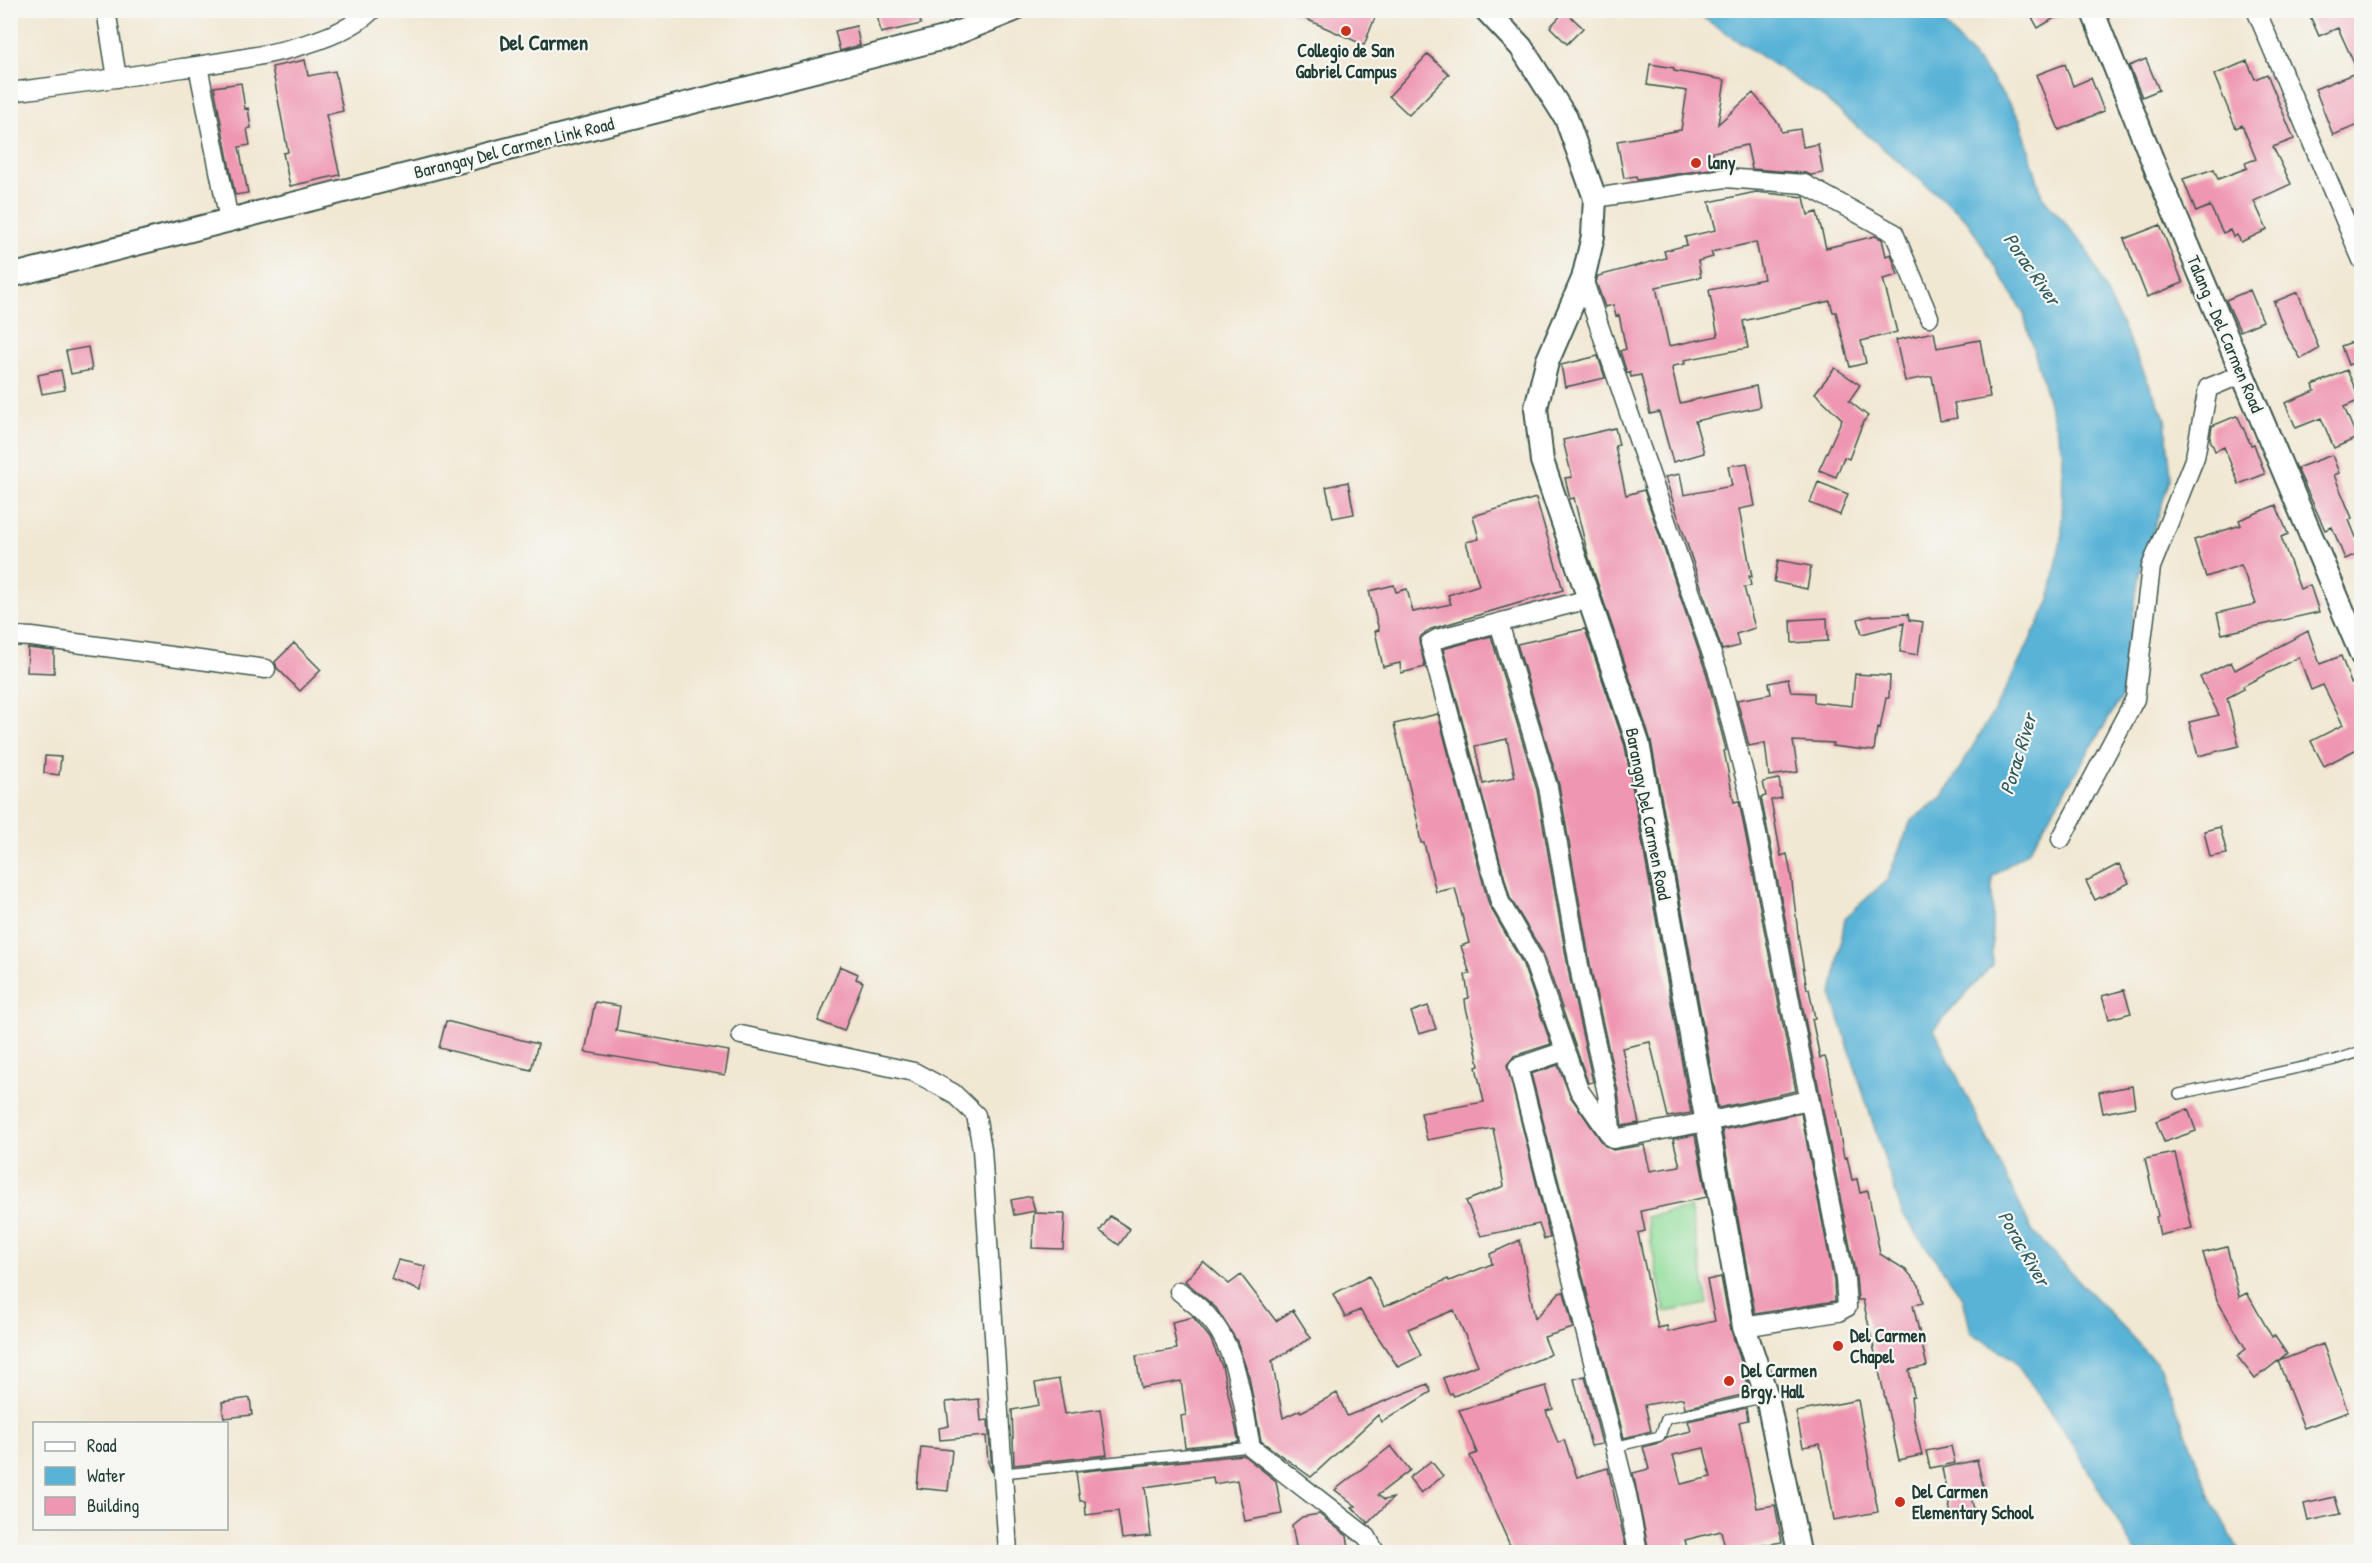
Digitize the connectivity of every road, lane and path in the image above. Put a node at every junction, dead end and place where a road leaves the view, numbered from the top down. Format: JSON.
{"nodes":[{"id":1,"x":106,"y":10,"type":"edge"},
{"id":2,"x":372,"y":10,"type":"edge"},
{"id":3,"x":1014,"y":10,"type":"edge"},
{"id":4,"x":1486,"y":10,"type":"edge"},
{"id":5,"x":2092,"y":10,"type":"edge"},
{"id":6,"x":2256,"y":10,"type":"edge"},
{"id":7,"x":198,"y":66,"type":"junction"},
{"id":8,"x":117,"y":78,"type":"junction"},
{"id":9,"x":10,"y":92,"type":"edge"},
{"id":10,"x":1595,"y":198,"type":"junction"},
{"id":11,"x":229,"y":220,"type":"junction"},
{"id":12,"x":2361,"y":260,"type":"edge"},
{"id":13,"x":10,"y":276,"type":"edge"},
{"id":14,"x":1583,"y":279,"type":"junction"},
{"id":15,"x":1929,"y":317,"type":"dead end"},
{"id":16,"x":2242,"y":374,"type":"junction"},
{"id":17,"x":1589,"y":599,"type":"junction"},
{"id":18,"x":1499,"y":623,"type":"junction"},
{"id":19,"x":10,"y":636,"type":"edge"},
{"id":20,"x":2361,"y":656,"type":"edge"},
{"id":21,"x":266,"y":669,"type":"dead end"},
{"id":22,"x":2061,"y":839,"type":"dead end"},
{"id":23,"x":741,"y":1035,"type":"dead end"},
{"id":24,"x":1565,"y":1051,"type":"junction"},
{"id":25,"x":2361,"y":1051,"type":"edge"},
{"id":26,"x":2179,"y":1094,"type":"dead end"},
{"id":27,"x":1809,"y":1100,"type":"junction"},
{"id":28,"x":1706,"y":1122,"type":"junction"},
{"id":29,"x":1612,"y":1138,"type":"junction"},
{"id":30,"x":1179,"y":1291,"type":"dead end"},
{"id":31,"x":1743,"y":1327,"type":"junction"},
{"id":32,"x":1767,"y":1397,"type":"junction"},
{"id":33,"x":1251,"y":1446,"type":"junction"},
{"id":34,"x":1614,"y":1447,"type":"junction"},
{"id":35,"x":1004,"y":1473,"type":"junction"},
{"id":36,"x":1008,"y":1552,"type":"edge"},
{"id":37,"x":1375,"y":1552,"type":"edge"},
{"id":38,"x":1638,"y":1552,"type":"edge"},
{"id":39,"x":1799,"y":1552,"type":"edge"}],
"edges":[{"from":1,"to":8,"type":"street"},
{"from":2,"to":7,"type":"street"},
{"from":3,"to":11,"type":"street","name":"Barangay Del Carmen Link Road"},
{"from":4,"to":10,"type":"street","name":"Barangay Del Carmen Road"},
{"from":5,"to":16,"type":"street","name":"Talang - Del Carmen Road"},
{"from":6,"to":12,"type":"street"},
{"from":7,"to":8,"type":"street"},
{"from":7,"to":11,"type":"street"},
{"from":8,"to":9,"type":"street"},
{"from":10,"to":14,"type":"street","name":"Barangay Del Carmen Road"},
{"from":10,"to":15,"type":"street"},
{"from":11,"to":13,"type":"street","name":"Barangay Del Carmen Link Road"},
{"from":14,"to":17,"type":"street","name":"Barangay Del Carmen Road"},
{"from":14,"to":27,"type":"street"},
{"from":16,"to":20,"type":"street","name":"Talang - Del Carmen Road"},
{"from":16,"to":22,"type":"street"},
{"from":17,"to":18,"type":"street"},
{"from":17,"to":28,"type":"street","name":"Barangay Del Carmen Road"},
{"from":18,"to":24,"type":"street"},
{"from":18,"to":29,"type":"street"},
{"from":19,"to":21,"type":"street"},
{"from":23,"to":35,"type":"street"},
{"from":24,"to":29,"type":"street"},
{"from":24,"to":34,"type":"street"},
{"from":25,"to":26,"type":"lane"},
{"from":27,"to":28,"type":"street"},
{"from":27,"to":31,"type":"street"},
{"from":28,"to":29,"type":"street"},
{"from":28,"to":31,"type":"street","name":"Barangay Del Carmen Road"},
{"from":30,"to":33,"type":"street"},
{"from":31,"to":32,"type":"street","name":"Barangay Del Carmen Road"},
{"from":32,"to":34,"type":"lane"},
{"from":32,"to":39,"type":"street","name":"Barangay Del Carmen Road"},
{"from":33,"to":35,"type":"lane"},
{"from":33,"to":37,"type":"street"},
{"from":34,"to":38,"type":"street"},
{"from":35,"to":36,"type":"street"}]}
